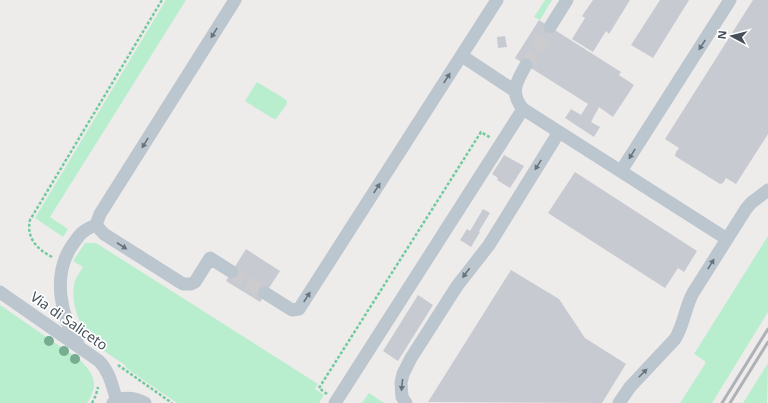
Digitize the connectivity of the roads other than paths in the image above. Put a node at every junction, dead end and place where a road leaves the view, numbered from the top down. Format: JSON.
{"nodes":[{"id":1,"x":235,"y":0,"type":"edge"},
{"id":2,"x":498,"y":0,"type":"edge"},
{"id":3,"x":567,"y":0,"type":"edge"},
{"id":4,"x":730,"y":0,"type":"edge"},
{"id":5,"x":550,"y":27,"type":"tunnel mouth"},
{"id":6,"x":462,"y":56,"type":"junction"},
{"id":7,"x":526,"y":65,"type":"tunnel mouth"},
{"id":8,"x":515,"y":91,"type":"junction"},
{"id":9,"x":523,"y":109,"type":"junction"},
{"id":10,"x":559,"y":132,"type":"junction"},
{"id":11,"x":621,"y":172,"type":"junction"},
{"id":12,"x":768,"y":190,"type":"edge"},
{"id":13,"x":96,"y":225,"type":"junction"},
{"id":14,"x":727,"y":239,"type":"junction"},
{"id":15,"x":232,"y":272,"type":"tunnel mouth"},
{"id":16,"x":0,"y":292,"type":"edge"},
{"id":17,"x":266,"y":293,"type":"tunnel mouth"},
{"id":18,"x":79,"y":346,"type":"junction"},
{"id":19,"x":330,"y":401,"type":"edge"},
{"id":20,"x":115,"y":402,"type":"edge"},
{"id":21,"x":145,"y":403,"type":"edge"},
{"id":22,"x":406,"y":403,"type":"edge"},
{"id":23,"x":619,"y":403,"type":"edge"}],
"edges":[{"from":1,"to":13,"type":"street","one_way":true},
{"from":2,"to":6,"type":"street"},
{"from":3,"to":5,"type":"street"},
{"from":4,"to":11,"type":"street","one_way":true},
{"from":6,"to":8,"type":"street"},
{"from":17,"to":6,"type":"street","one_way":true},
{"from":7,"to":8,"type":"street"},
{"from":8,"to":9,"type":"street"},
{"from":9,"to":10,"type":"street"},
{"from":9,"to":19,"type":"street"},
{"from":10,"to":11,"type":"street"},
{"from":10,"to":22,"type":"street","one_way":true},
{"from":11,"to":14,"type":"street"},
{"from":12,"to":14,"type":"street"},
{"from":13,"to":15,"type":"street","one_way":true},
{"from":13,"to":18,"type":"street"},
{"from":23,"to":14,"type":"street","one_way":true},
{"from":16,"to":18,"type":"street","name":"Via di Saliceto"},
{"from":18,"to":20,"type":"street","name":"Via di Saliceto"},
{"from":20,"to":21,"type":"street","name":"Via di Saliceto"}]}
